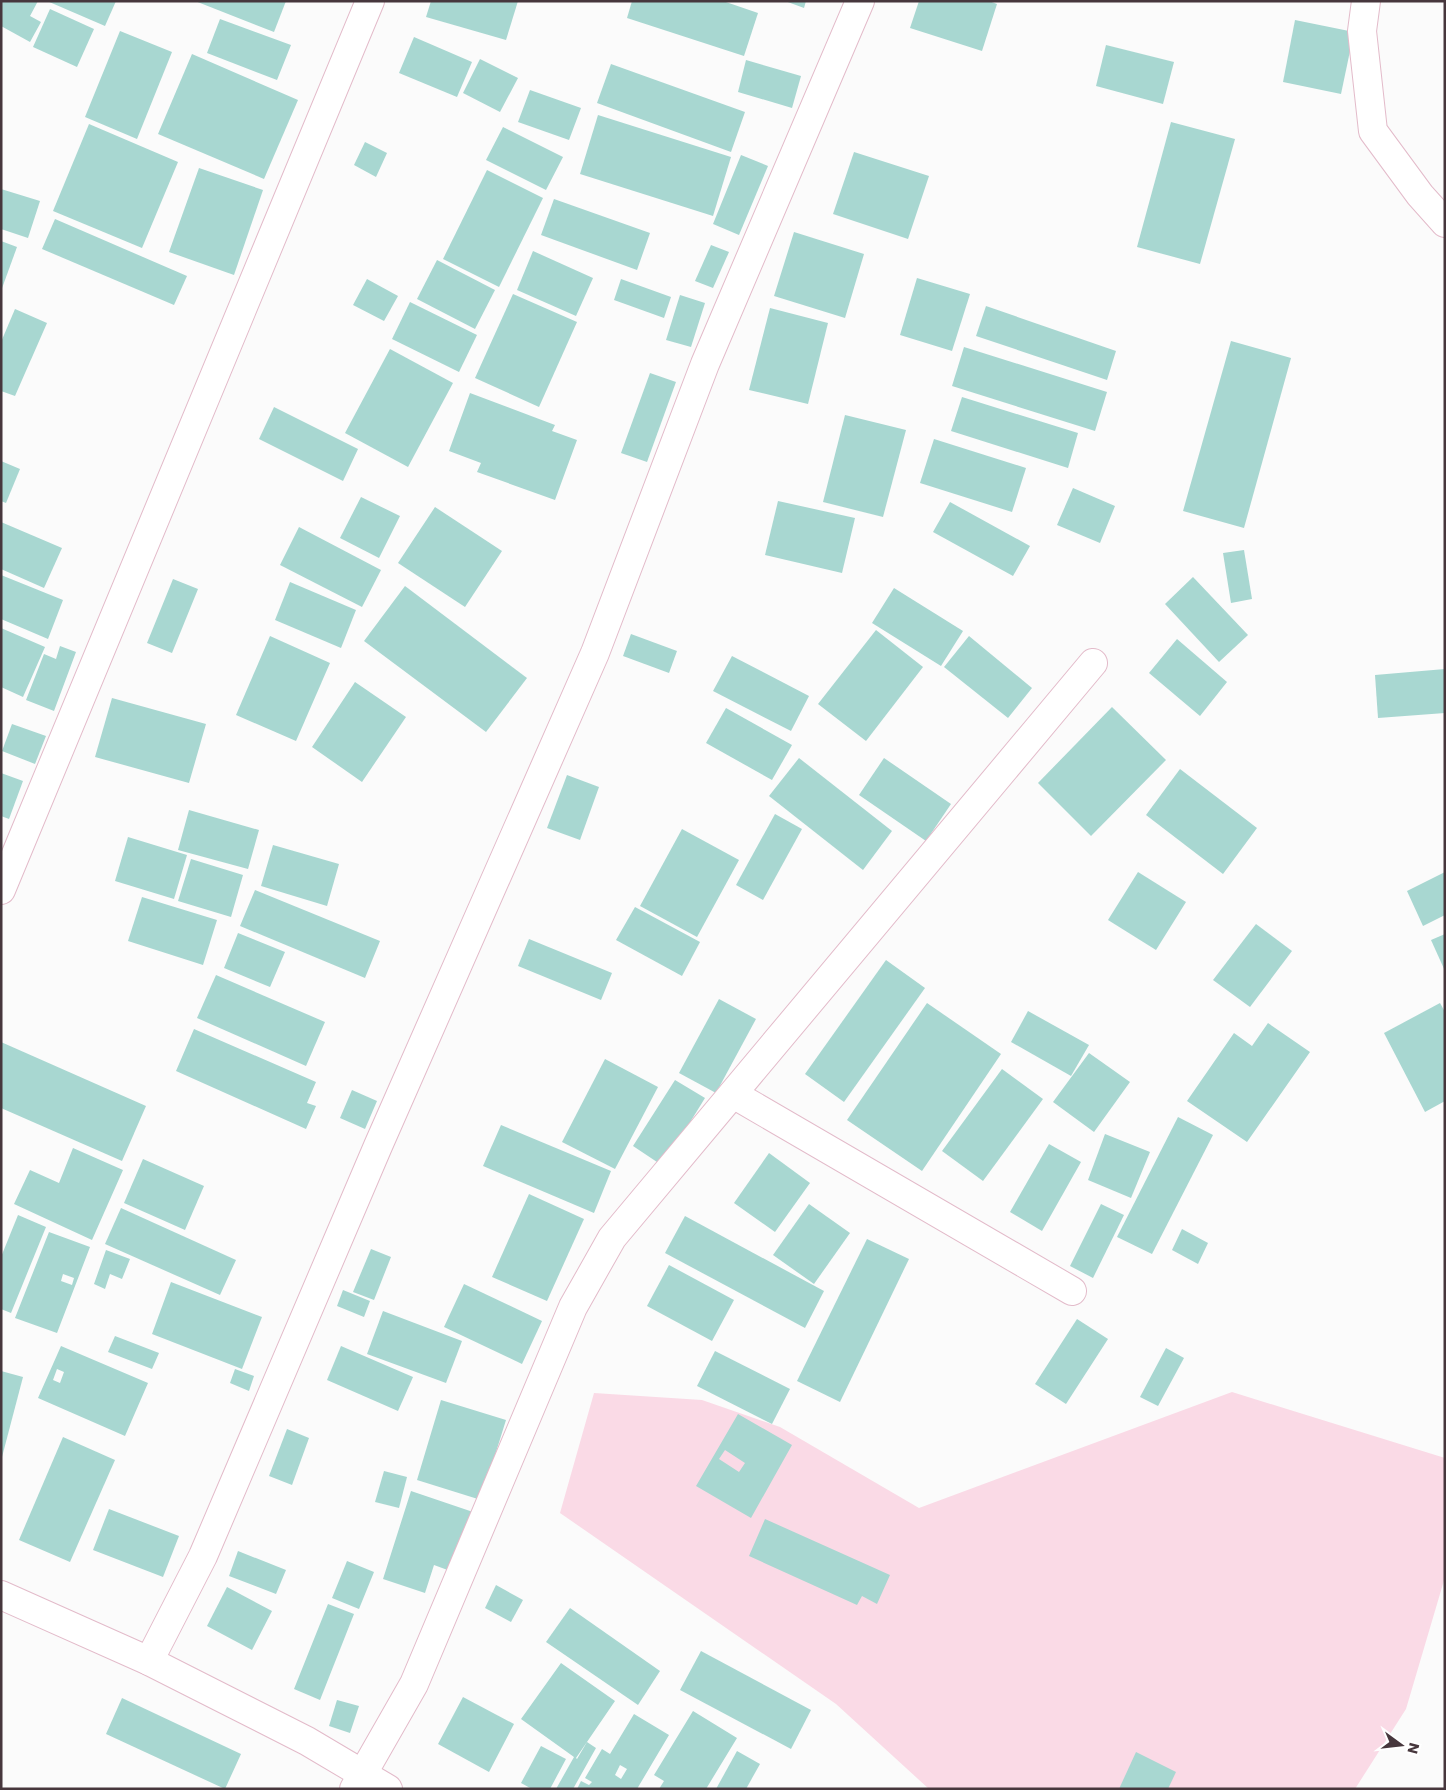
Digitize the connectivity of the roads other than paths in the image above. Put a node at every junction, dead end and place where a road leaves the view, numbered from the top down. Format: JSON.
{"nodes":[{"id":1,"x":370,"y":1,"type":"edge"},
{"id":2,"x":860,"y":1,"type":"edge"},
{"id":3,"x":1366,"y":1,"type":"edge"},
{"id":4,"x":1445,"y":223,"type":"edge"},
{"id":5,"x":1093,"y":663,"type":"dead end"},
{"id":6,"x":1,"y":890,"type":"edge"},
{"id":7,"x":733,"y":1094,"type":"junction"},
{"id":8,"x":1072,"y":1291,"type":"dead end"},
{"id":9,"x":1,"y":1595,"type":"edge"},
{"id":10,"x":150,"y":1661,"type":"junction"},
{"id":11,"x":358,"y":1782,"type":"edge"},
{"id":12,"x":388,"y":1789,"type":"edge"}],
"edges":[{"from":1,"to":6,"type":"street"},
{"from":2,"to":10,"type":"street"},
{"from":3,"to":4,"type":"street"},
{"from":5,"to":7,"type":"street"},
{"from":7,"to":8,"type":"street"},
{"from":7,"to":11,"type":"street"},
{"from":9,"to":10,"type":"street"},
{"from":10,"to":11,"type":"street"},
{"from":11,"to":12,"type":"street"}]}
